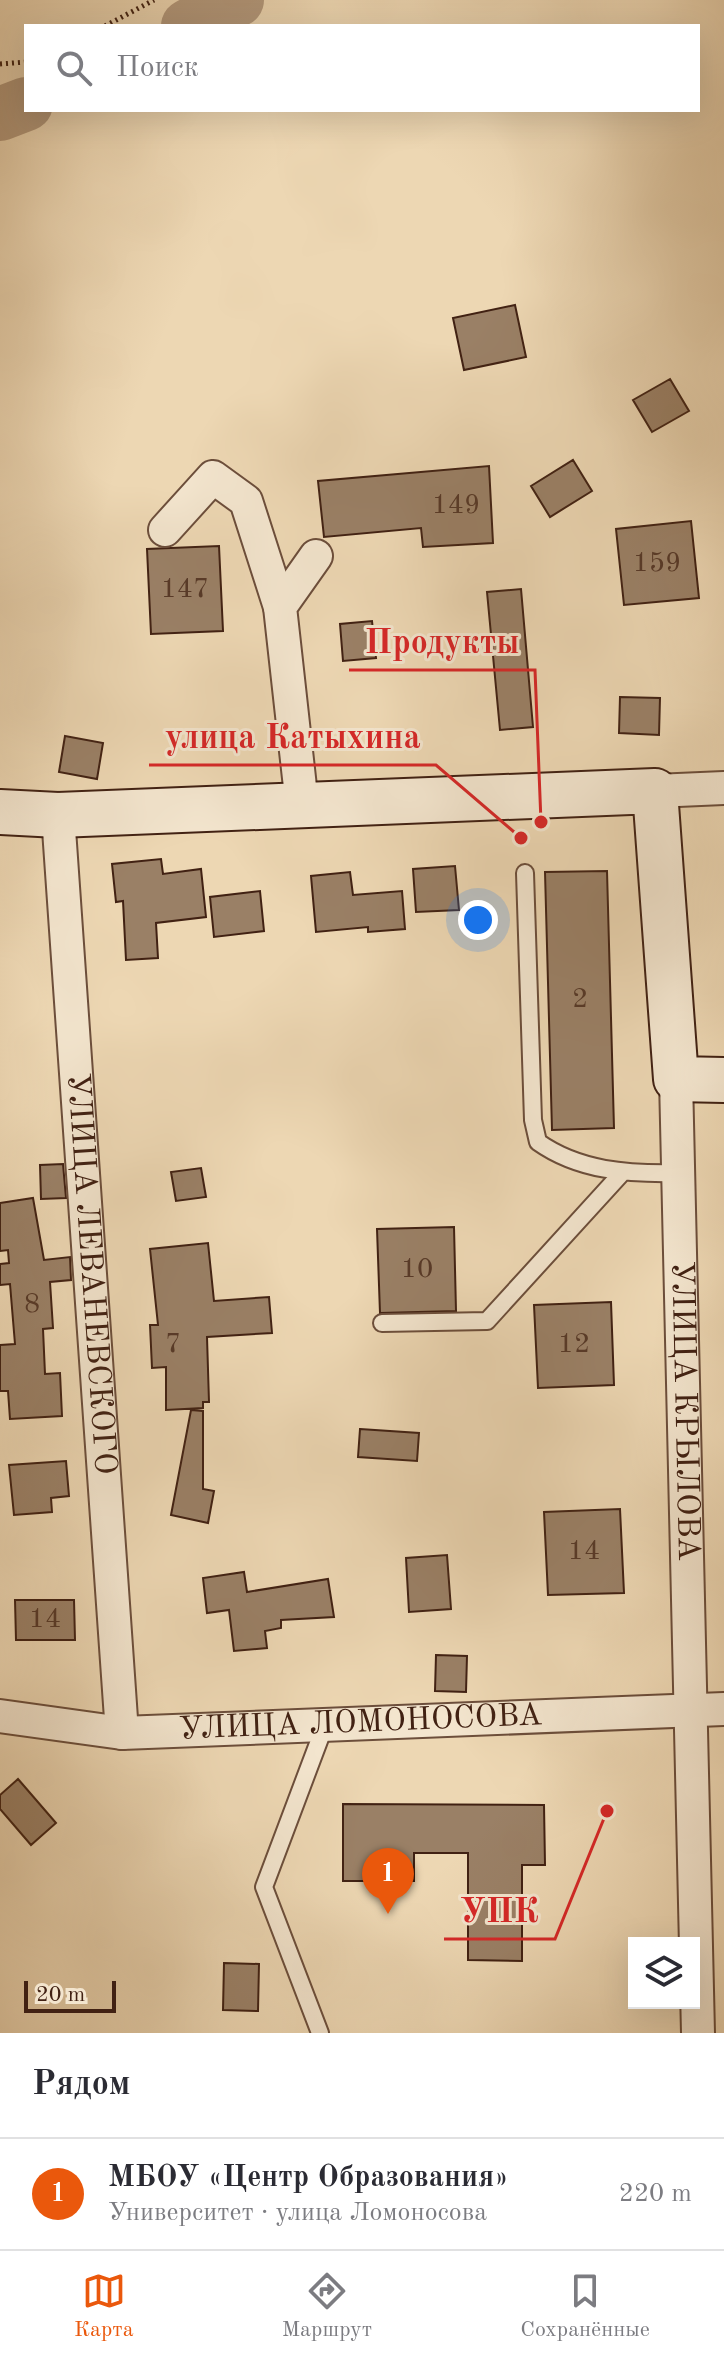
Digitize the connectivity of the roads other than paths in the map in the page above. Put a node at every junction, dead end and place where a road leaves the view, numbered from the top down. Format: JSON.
{"nodes":[{"id":1,"x":165,"y":530,"type":"dead end"},
{"id":2,"x":316,"y":556,"type":"dead end"},
{"id":3,"x":280,"y":607,"type":"junction"},
{"id":4,"x":724,"y":788,"type":"edge"},
{"id":5,"x":655,"y":791,"type":"junction"},
{"id":6,"x":302,"y":805,"type":"junction"},
{"id":7,"x":0,"y":812,"type":"edge"},
{"id":8,"x":58,"y":815,"type":"junction"},
{"id":9,"x":525,"y":873,"type":"dead end"},
{"id":10,"x":676,"y":1079,"type":"junction"},
{"id":11,"x":724,"y":1080,"type":"edge"},
{"id":12,"x":677,"y":1173,"type":"junction"},
{"id":13,"x":621,"y":1174,"type":"junction"},
{"id":14,"x":382,"y":1323,"type":"dead end"},
{"id":15,"x":724,"y":1709,"type":"edge"},
{"id":16,"x":688,"y":1710,"type":"junction"},
{"id":17,"x":0,"y":1716,"type":"edge"},
{"id":18,"x":325,"y":1725,"type":"junction"},
{"id":19,"x":122,"y":1733,"type":"junction"},
{"id":20,"x":320,"y":2033,"type":"edge"},
{"id":21,"x":698,"y":2033,"type":"edge"}],
"edges":[{"from":1,"to":3,"type":"street"},
{"from":2,"to":3,"type":"street"},
{"from":3,"to":6,"type":"street"},
{"from":4,"to":5,"type":"street"},
{"from":5,"to":6,"type":"street"},
{"from":5,"to":10,"type":"street","name":"УЛИЦА КРЫЛОВА"},
{"from":6,"to":8,"type":"street"},
{"from":7,"to":8,"type":"street"},
{"from":8,"to":19,"type":"street","name":"УЛИЦА ЛЕВАНЕВСКОГО"},
{"from":9,"to":13,"type":"lane"},
{"from":10,"to":11,"type":"street"},
{"from":10,"to":12,"type":"street","name":"УЛИЦА КРЫЛОВА"},
{"from":12,"to":13,"type":"lane"},
{"from":12,"to":16,"type":"street","name":"УЛИЦА КРЫЛОВА"},
{"from":13,"to":14,"type":"lane"},
{"from":15,"to":16,"type":"street","name":"УЛИЦА ЛОМОНОСОВА"},
{"from":16,"to":18,"type":"street","name":"УЛИЦА ЛОМОНОСОВА"},
{"from":16,"to":21,"type":"street","name":"УЛИЦА КРЫЛОВА"},
{"from":17,"to":19,"type":"street","name":"УЛИЦА ЛОМОНОСОВА"},
{"from":18,"to":19,"type":"street","name":"УЛИЦА ЛОМОНОСОВА"},
{"from":18,"to":20,"type":"lane"}]}
